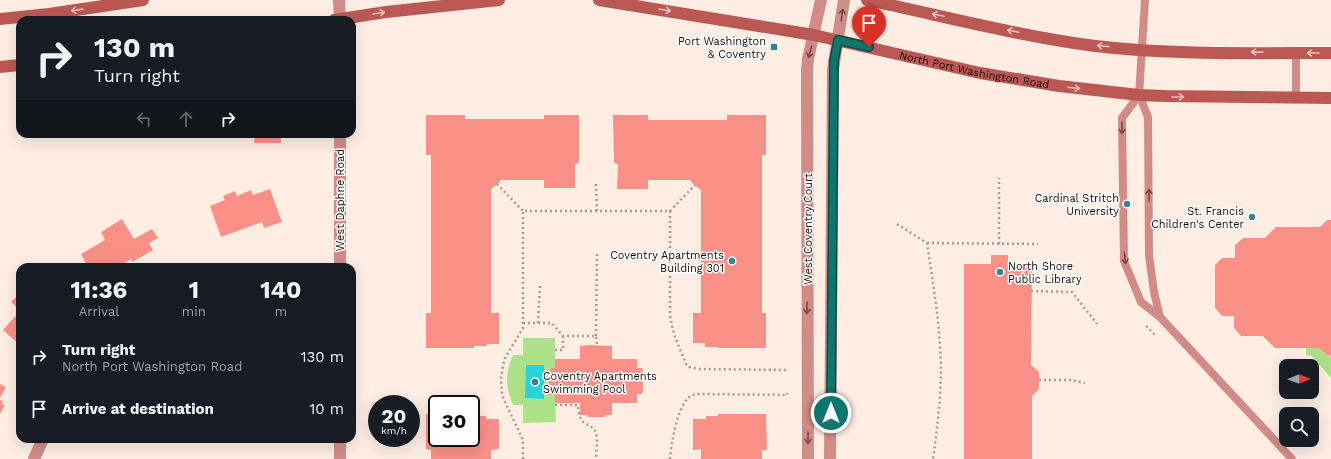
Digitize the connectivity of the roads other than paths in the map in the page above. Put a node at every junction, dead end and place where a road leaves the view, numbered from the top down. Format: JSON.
{"nodes":[{"id":1,"x":143,"y":0,"type":"edge"},
{"id":2,"x":339,"y":0,"type":"edge"},
{"id":3,"x":499,"y":0,"type":"edge"},
{"id":4,"x":599,"y":0,"type":"edge"},
{"id":5,"x":821,"y":0,"type":"edge"},
{"id":6,"x":844,"y":0,"type":"edge"},
{"id":7,"x":867,"y":0,"type":"edge"},
{"id":8,"x":1145,"y":0,"type":"edge"},
{"id":9,"x":29,"y":16,"type":"edge"},
{"id":10,"x":338,"y":16,"type":"edge"},
{"id":11,"x":16,"y":17,"type":"edge"},
{"id":12,"x":356,"y":17,"type":"edge"},
{"id":13,"x":0,"y":19,"type":"edge"},
{"id":14,"x":814,"y":34,"type":"junction"},
{"id":15,"x":838,"y":40,"type":"junction"},
{"id":16,"x":1142,"y":50,"type":"junction"},
{"id":17,"x":1296,"y":53,"type":"junction"},
{"id":18,"x":1331,"y":53,"type":"edge"},
{"id":19,"x":16,"y":65,"type":"edge"},
{"id":20,"x":0,"y":67,"type":"edge"},
{"id":21,"x":1139,"y":95,"type":"junction"},
{"id":22,"x":1296,"y":98,"type":"junction"},
{"id":23,"x":1331,"y":98,"type":"edge"},
{"id":24,"x":340,"y":138,"type":"edge"},
{"id":25,"x":340,"y":263,"type":"edge"},
{"id":26,"x":1160,"y":317,"type":"junction"},
{"id":27,"x":41,"y":443,"type":"edge"},
{"id":28,"x":340,"y":443,"type":"edge"},
{"id":29,"x":34,"y":459,"type":"edge"},
{"id":30,"x":340,"y":459,"type":"edge"},
{"id":31,"x":808,"y":459,"type":"edge"},
{"id":32,"x":830,"y":459,"type":"edge"},
{"id":33,"x":1292,"y":459,"type":"edge"}],
"edges":[{"from":1,"to":9,"type":"main road","one_way":true},
{"from":2,"to":10,"type":"street"},
{"from":12,"to":3,"type":"main road","one_way":true},
{"from":4,"to":14,"type":"main road","name":"North Port Washington Road","one_way":true},
{"from":5,"to":14,"type":"street","name":"West Coventry Court"},
{"from":15,"to":6,"type":"street","one_way":true},
{"from":16,"to":7,"type":"main road","one_way":true},
{"from":8,"to":16,"type":"lane"},
{"from":11,"to":13,"type":"main road","one_way":true},
{"from":14,"to":15,"type":"main road","name":"North Port Washington Road"},
{"from":14,"to":31,"type":"street","name":"West Coventry Court","one_way":true},
{"from":15,"to":21,"type":"main road","name":"North Port Washington Road","one_way":true},
{"from":15,"to":32,"type":"street"},
{"from":17,"to":16,"type":"main road","one_way":true},
{"from":16,"to":21,"type":"lane"},
{"from":18,"to":17,"type":"main road","one_way":true},
{"from":17,"to":22,"type":"lane"},
{"from":19,"to":20,"type":"main road"},
{"from":21,"to":22,"type":"main road","name":"North Port Washington Road","one_way":true},
{"from":26,"to":21,"type":"lane","one_way":true},
{"from":21,"to":26,"type":"lane","one_way":true},
{"from":22,"to":23,"type":"main road","name":"North Port Washington Road"},
{"from":24,"to":25,"type":"street","name":"West Daphne Road"},
{"from":26,"to":33,"type":"lane"},
{"from":27,"to":29,"type":"street"},
{"from":28,"to":30,"type":"street"}]}
